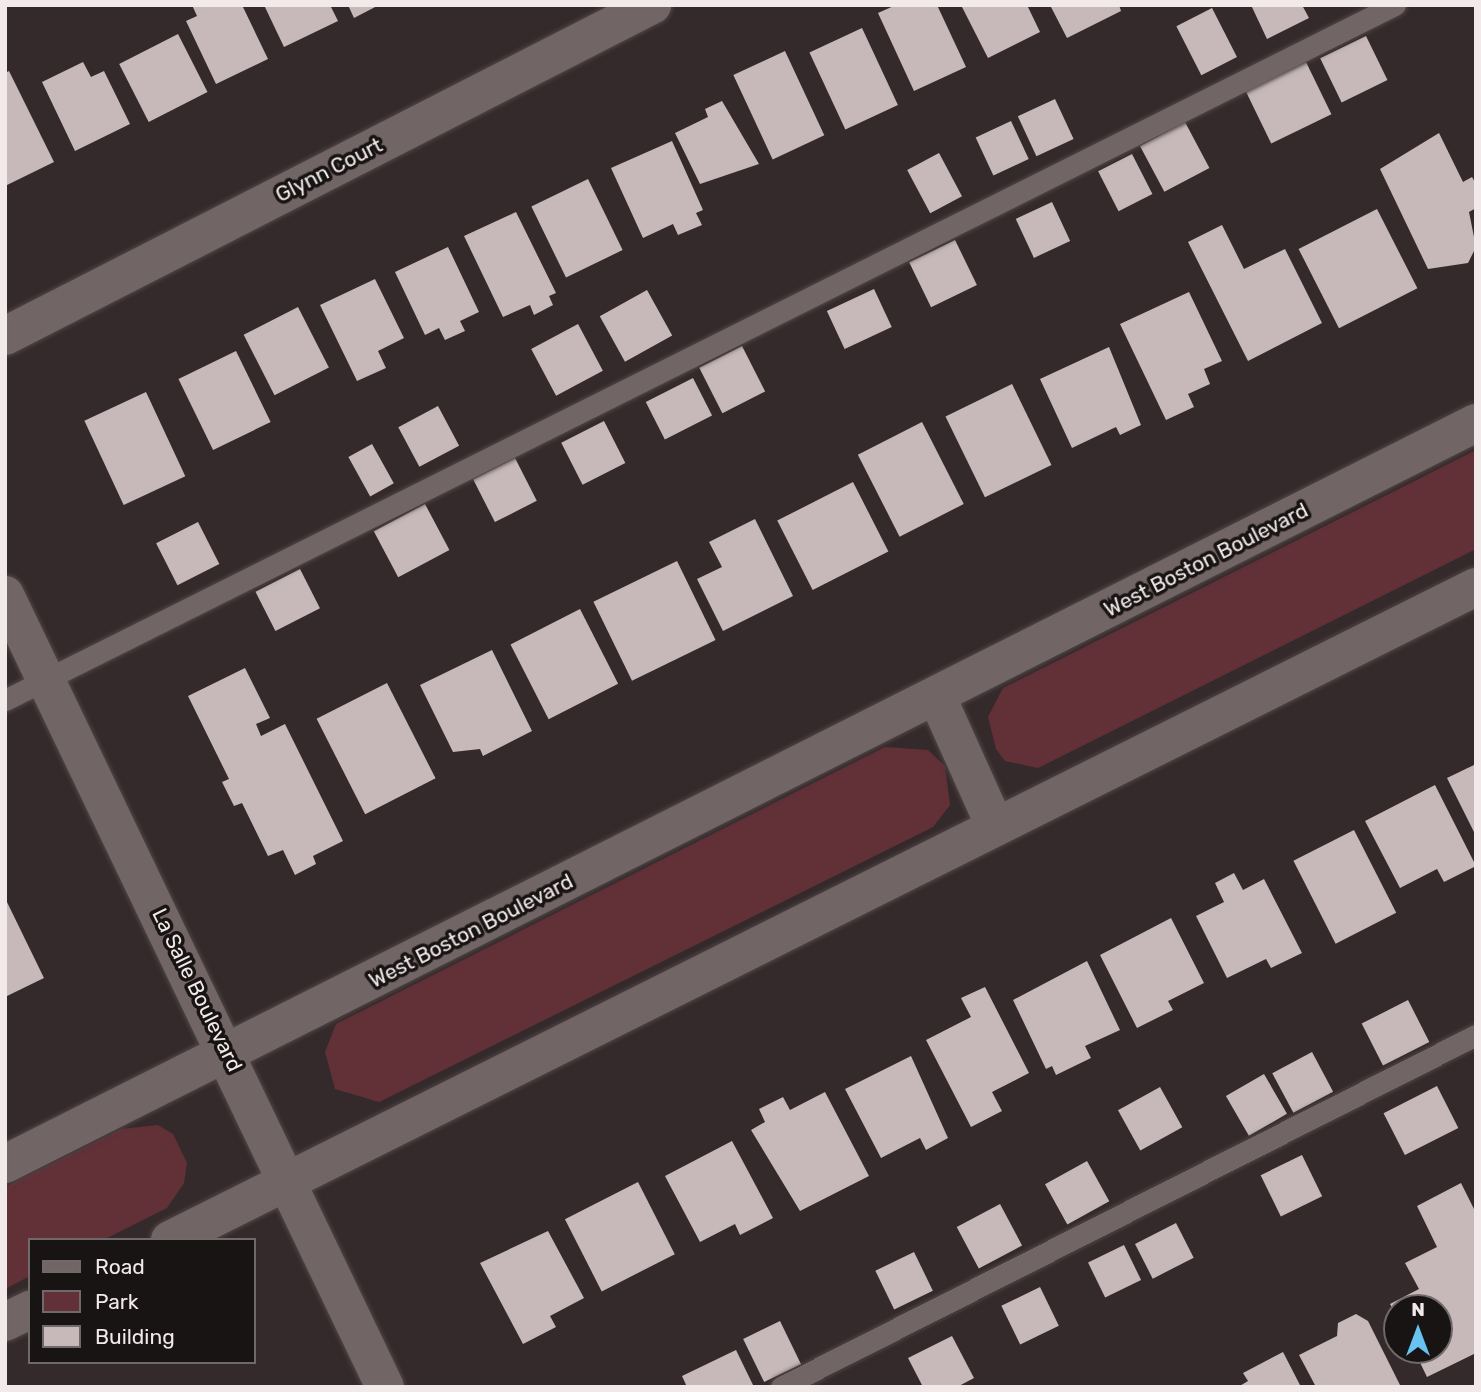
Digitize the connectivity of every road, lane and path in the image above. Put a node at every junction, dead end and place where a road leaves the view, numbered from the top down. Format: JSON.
{"nodes":[{"id":1,"x":652,"y":5,"type":"edge"},
{"id":2,"x":1395,"y":5,"type":"edge"},
{"id":3,"x":5,"y":336,"type":"edge"},
{"id":4,"x":1476,"y":423,"type":"edge"},
{"id":5,"x":1476,"y":587,"type":"edge"},
{"id":6,"x":5,"y":595,"type":"edge"},
{"id":7,"x":43,"y":680,"type":"junction"},
{"id":8,"x":937,"y":697,"type":"junction"},
{"id":9,"x":5,"y":700,"type":"edge"},
{"id":10,"x":995,"y":826,"type":"junction"},
{"id":11,"x":1476,"y":1035,"type":"edge"},
{"id":12,"x":228,"y":1053,"type":"junction"},
{"id":13,"x":5,"y":1164,"type":"edge"},
{"id":14,"x":290,"y":1178,"type":"junction"},
{"id":15,"x":174,"y":1238,"type":"edge"},
{"id":16,"x":28,"y":1311,"type":"edge"},
{"id":17,"x":5,"y":1322,"type":"edge"},
{"id":18,"x":385,"y":1387,"type":"edge"},
{"id":19,"x":781,"y":1387,"type":"edge"}],
"edges":[{"from":1,"to":3,"type":"street","name":"Glynn Court"},
{"from":2,"to":7,"type":"lane"},
{"from":4,"to":8,"type":"street","name":"West Boston Boulevard"},
{"from":5,"to":10,"type":"street"},
{"from":6,"to":7,"type":"street","name":"La Salle Boulevard"},
{"from":7,"to":9,"type":"lane"},
{"from":7,"to":12,"type":"street","name":"La Salle Boulevard"},
{"from":8,"to":10,"type":"street"},
{"from":8,"to":12,"type":"street","name":"West Boston Boulevard"},
{"from":10,"to":14,"type":"street"},
{"from":11,"to":19,"type":"lane"},
{"from":12,"to":13,"type":"street","name":"West Boston Boulevard"},
{"from":12,"to":14,"type":"street","name":"La Salle Boulevard"},
{"from":14,"to":15,"type":"street"},
{"from":14,"to":18,"type":"street","name":"La Salle Boulevard"},
{"from":16,"to":17,"type":"street"}]}
